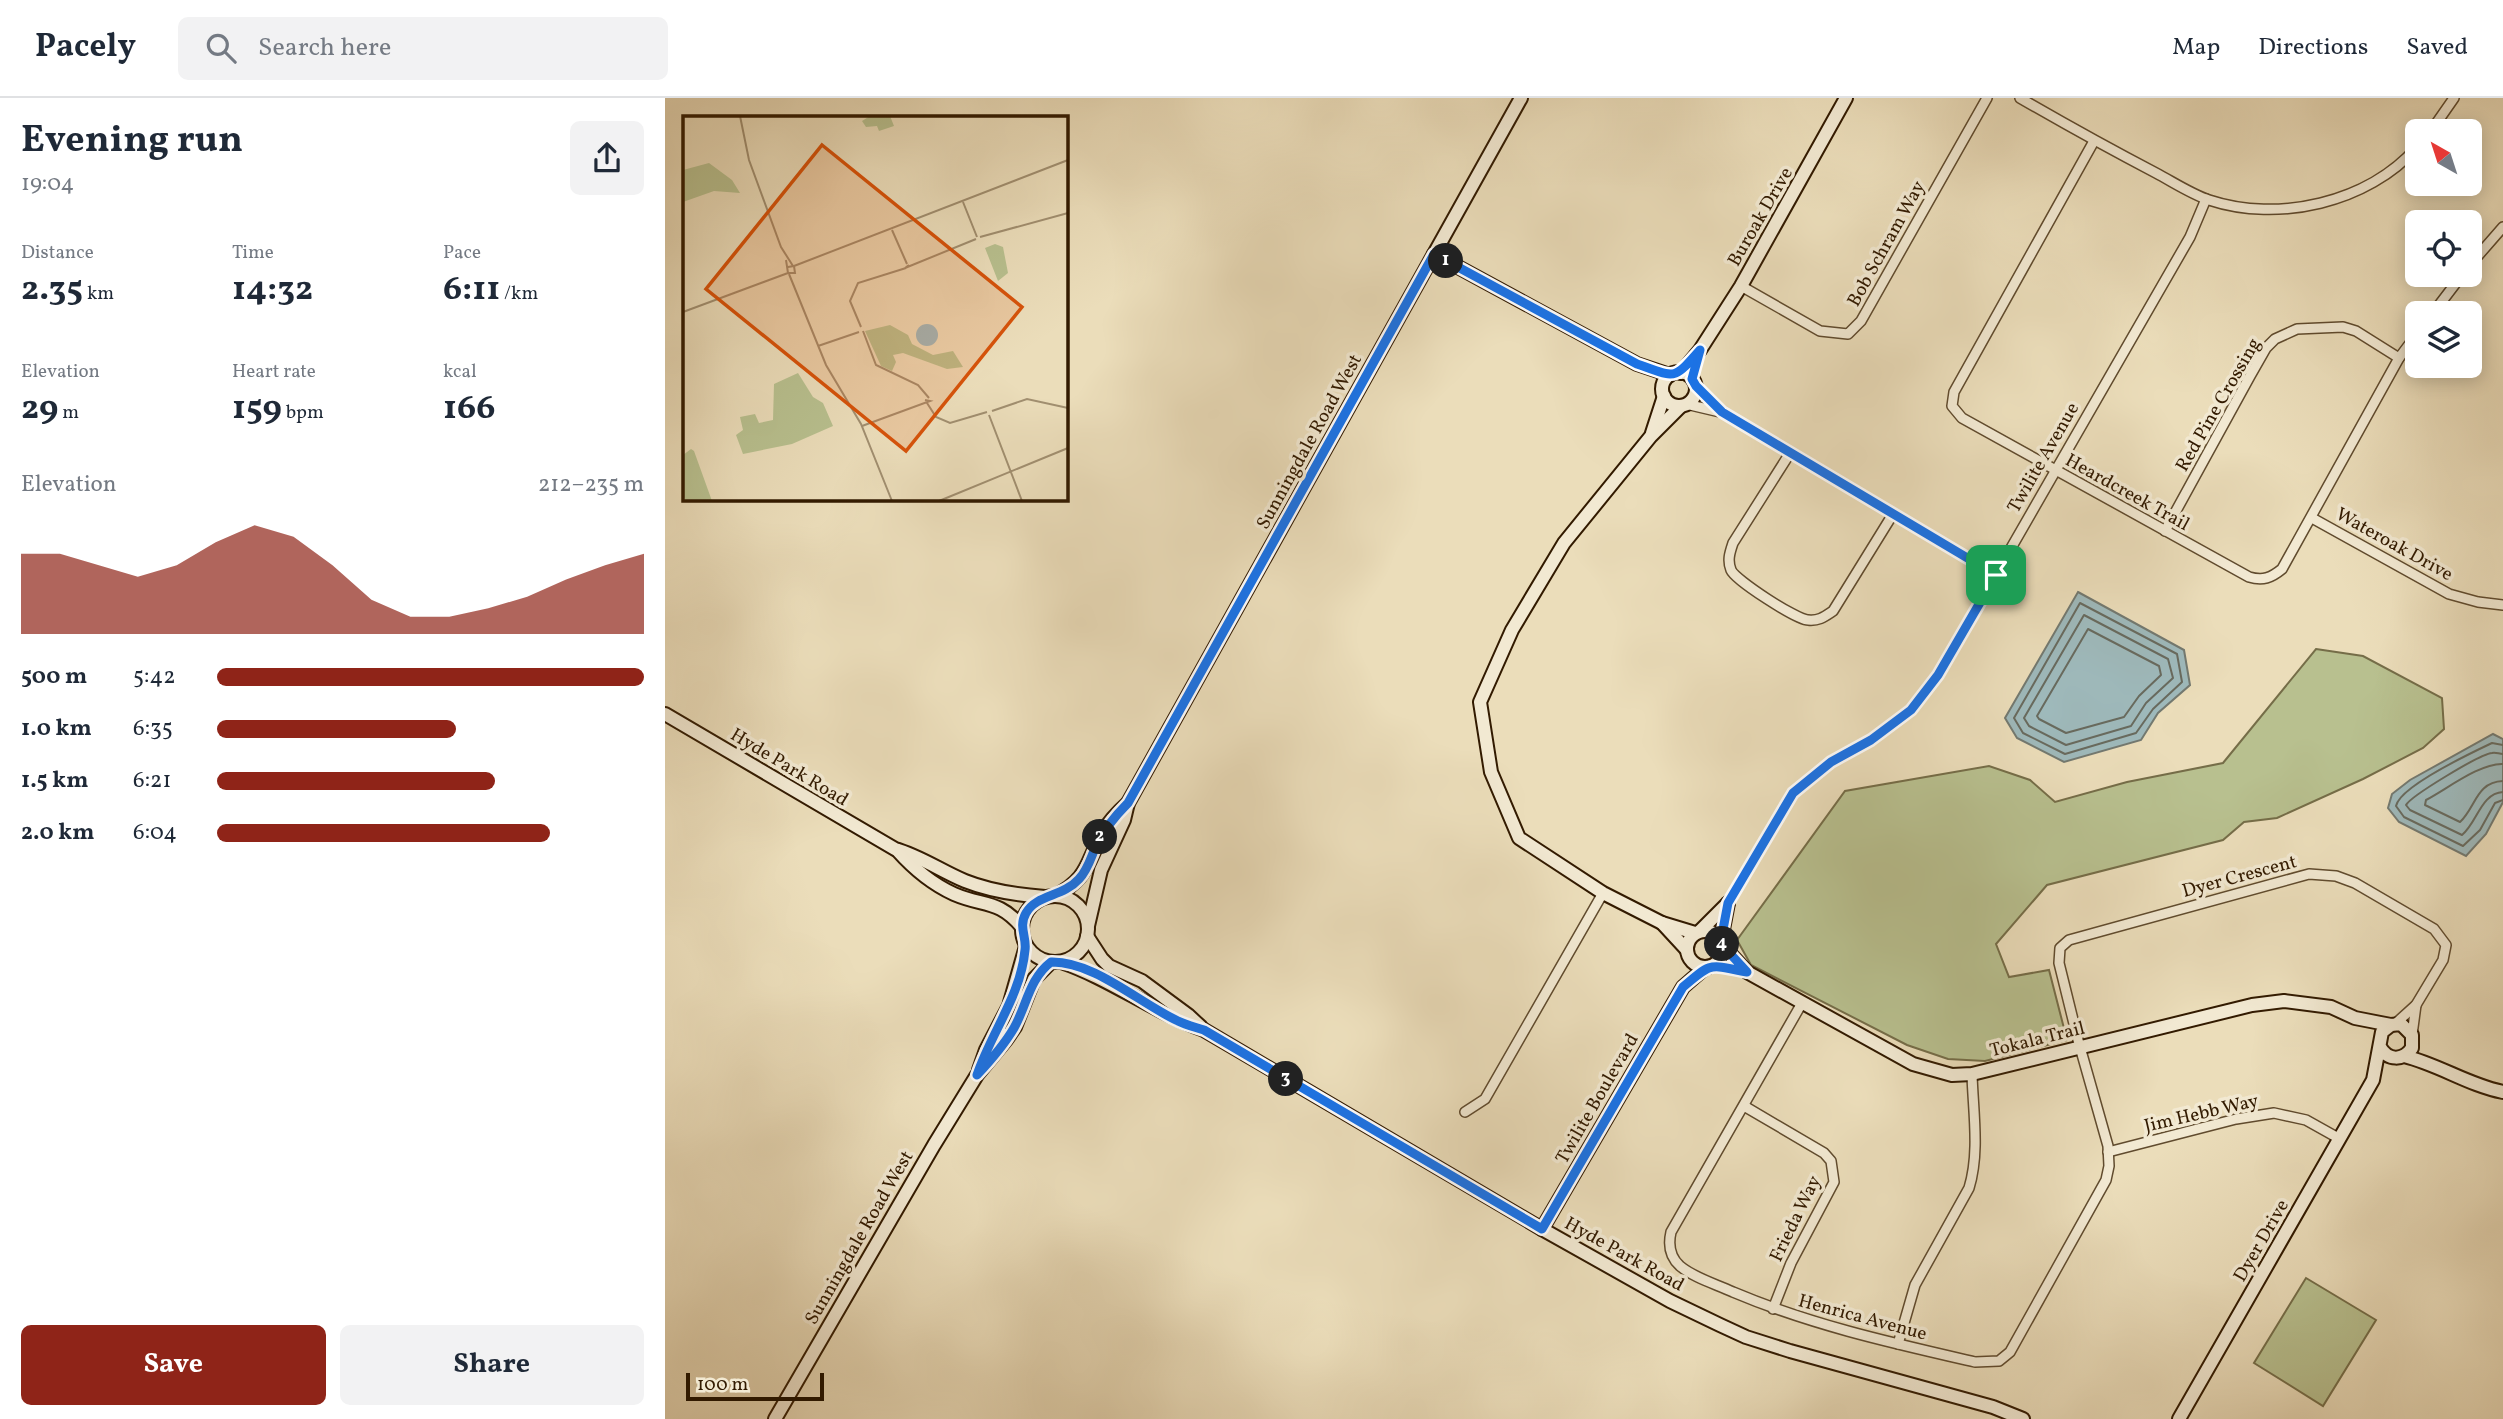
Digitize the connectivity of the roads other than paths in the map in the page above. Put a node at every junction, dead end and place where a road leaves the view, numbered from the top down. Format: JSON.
{"nodes":[{"id":1,"x":1521,"y":98,"type":"edge"},
{"id":2,"x":1846,"y":98,"type":"edge"},
{"id":3,"x":1987,"y":98,"type":"edge"},
{"id":4,"x":2020,"y":98,"type":"edge"},
{"id":5,"x":2453,"y":98,"type":"edge"},
{"id":6,"x":2439,"y":119,"type":"edge"},
{"id":7,"x":2094,"y":141,"type":"junction"},
{"id":8,"x":2405,"y":157,"type":"edge"},
{"id":9,"x":2206,"y":199,"type":"junction"},
{"id":10,"x":2503,"y":227,"type":"edge"},
{"id":11,"x":2482,"y":250,"type":"edge"},
{"id":12,"x":1434,"y":254,"type":"junction"},
{"id":13,"x":1741,"y":285,"type":"junction"},
{"id":14,"x":2453,"y":287,"type":"edge"},
{"id":15,"x":2442,"y":301,"type":"edge"},
{"id":16,"x":2405,"y":350,"type":"edge"},
{"id":17,"x":2399,"y":358,"type":"junction"},
{"id":18,"x":1637,"y":364,"type":"junction"},
{"id":19,"x":1685,"y":378,"type":"junction"},
{"id":20,"x":1663,"y":393,"type":"junction"},
{"id":21,"x":1684,"y":405,"type":"junction"},
{"id":22,"x":1722,"y":412,"type":"junction"},
{"id":23,"x":1651,"y":436,"type":"junction"},
{"id":24,"x":1790,"y":453,"type":"junction"},
{"id":25,"x":2055,"y":472,"type":"junction"},
{"id":26,"x":1893,"y":514,"type":"junction"},
{"id":27,"x":2312,"y":518,"type":"junction"},
{"id":28,"x":2165,"y":531,"type":"junction"},
{"id":29,"x":1996,"y":575,"type":"junction"},
{"id":30,"x":2503,"y":606,"type":"edge"},
{"id":31,"x":665,"y":714,"type":"edge"},
{"id":32,"x":1128,"y":803,"type":"junction"},
{"id":33,"x":895,"y":849,"type":"junction"},
{"id":34,"x":1603,"y":893,"type":"junction"},
{"id":35,"x":1050,"y":897,"type":"junction"},
{"id":36,"x":1728,"y":903,"type":"junction"},
{"id":37,"x":1662,"y":923,"type":"junction"},
{"id":38,"x":1022,"y":927,"type":"junction"},
{"id":39,"x":1087,"y":931,"type":"junction"},
{"id":40,"x":1697,"y":932,"type":"junction"},
{"id":41,"x":1722,"y":943,"type":"junction"},
{"id":42,"x":1026,"y":946,"type":"junction"},
{"id":43,"x":1687,"y":952,"type":"junction"},
{"id":44,"x":1056,"y":962,"type":"junction"},
{"id":45,"x":1709,"y":967,"type":"junction"},
{"id":46,"x":1747,"y":972,"type":"junction"},
{"id":47,"x":1683,"y":987,"type":"junction"},
{"id":48,"x":1802,"y":1003,"type":"junction"},
{"id":49,"x":2416,"y":1005,"type":"junction"},
{"id":50,"x":2355,"y":1018,"type":"junction"},
{"id":51,"x":2393,"y":1024,"type":"junction"},
{"id":52,"x":1204,"y":1030,"type":"junction"},
{"id":53,"x":2413,"y":1039,"type":"junction"},
{"id":54,"x":2380,"y":1045,"type":"junction"},
{"id":55,"x":2080,"y":1048,"type":"junction"},
{"id":56,"x":2402,"y":1057,"type":"junction"},
{"id":57,"x":2441,"y":1067,"type":"junction"},
{"id":58,"x":1972,"y":1074,"type":"junction"},
{"id":59,"x":977,"y":1075,"type":"junction"},
{"id":60,"x":2373,"y":1080,"type":"junction"},
{"id":61,"x":2503,"y":1093,"type":"edge"},
{"id":62,"x":1744,"y":1106,"type":"junction"},
{"id":63,"x":1465,"y":1112,"type":"dead end"},
{"id":64,"x":2340,"y":1139,"type":"junction"},
{"id":65,"x":2108,"y":1152,"type":"junction"},
{"id":66,"x":1542,"y":1229,"type":"junction"},
{"id":67,"x":1773,"y":1309,"type":"junction"},
{"id":68,"x":1898,"y":1344,"type":"junction"},
{"id":69,"x":775,"y":1419,"type":"edge"},
{"id":70,"x":2023,"y":1419,"type":"edge"},
{"id":71,"x":2179,"y":1419,"type":"edge"}],
"edges":[{"from":1,"to":12,"type":"main road","name":"Sunningdale Road West"},
{"from":2,"to":13,"type":"main road","name":"Buroak Drive"},
{"from":3,"to":13,"type":"street","name":"Bob Schram Way"},
{"from":4,"to":7,"type":"street"},
{"from":5,"to":6,"type":"street"},
{"from":7,"to":9,"type":"street"},
{"from":7,"to":25,"type":"street","name":"Heardcreek Trail"},
{"from":8,"to":9,"type":"street"},
{"from":9,"to":25,"type":"street","name":"Twilite Avenue"},
{"from":10,"to":11,"type":"street"},
{"from":12,"to":18,"type":"main road"},
{"from":12,"to":32,"type":"main road","name":"Sunningdale Road West"},
{"from":13,"to":19,"type":"main road","name":"Buroak Drive"},
{"from":14,"to":15,"type":"street"},
{"from":16,"to":17,"type":"street","name":"Heardcreek Trail"},
{"from":17,"to":27,"type":"street","name":"Heardcreek Trail"},
{"from":17,"to":28,"type":"street","name":"Red Pine Crossing"},
{"from":18,"to":19,"type":"main road"},
{"from":18,"to":20,"type":"main road"},
{"from":19,"to":20,"type":"main road"},
{"from":19,"to":21,"type":"main road"},
{"from":19,"to":22,"type":"street"},
{"from":20,"to":21,"type":"main road"},
{"from":20,"to":23,"type":"main road"},
{"from":21,"to":22,"type":"street"},
{"from":21,"to":23,"type":"main road"},
{"from":22,"to":24,"type":"street"},
{"from":23,"to":34,"type":"main road"},
{"from":24,"to":26,"type":"street"},
{"from":24,"to":26,"type":"street"},
{"from":25,"to":28,"type":"street","name":"Heardcreek Trail"},
{"from":25,"to":29,"type":"street","name":"Twilite Avenue"},
{"from":26,"to":29,"type":"street"},
{"from":27,"to":28,"type":"street","name":"Heardcreek Trail"},
{"from":27,"to":30,"type":"street","name":"Wateroak Drive"},
{"from":29,"to":36,"type":"street","name":"Twilite Avenue"},
{"from":31,"to":33,"type":"main road","name":"Hyde Park Road"},
{"from":32,"to":35,"type":"main road","name":"Sunningdale Road West"},
{"from":32,"to":39,"type":"main road","name":"Sunningdale Road West"},
{"from":33,"to":35,"type":"main road","name":"Hyde Park Road"},
{"from":33,"to":38,"type":"main road","name":"Hyde Park Road"},
{"from":34,"to":37,"type":"main road"},
{"from":34,"to":63,"type":"street"},
{"from":35,"to":38,"type":"main road"},
{"from":35,"to":39,"type":"main road"},
{"from":36,"to":40,"type":"main road","name":"Twilite Avenue"},
{"from":36,"to":41,"type":"main road","name":"Twilite Avenue"},
{"from":37,"to":40,"type":"main road"},
{"from":37,"to":43,"type":"main road"},
{"from":38,"to":42,"type":"main road"},
{"from":39,"to":44,"type":"main road"},
{"from":39,"to":52,"type":"main road","name":"Hyde Park Road"},
{"from":40,"to":41,"type":"main road"},
{"from":40,"to":43,"type":"main road"},
{"from":41,"to":45,"type":"main road"},
{"from":41,"to":46,"type":"main road","name":"Tokala Trail"},
{"from":42,"to":44,"type":"main road"},
{"from":42,"to":59,"type":"main road","name":"Sunningdale Road West"},
{"from":43,"to":45,"type":"main road"},
{"from":43,"to":47,"type":"main road","name":"Twilite Boulevard"},
{"from":44,"to":52,"type":"main road","name":"Hyde Park Road"},
{"from":44,"to":59,"type":"main road","name":"Sunningdale Road West"},
{"from":45,"to":46,"type":"main road","name":"Tokala Trail"},
{"from":45,"to":47,"type":"main road","name":"Twilite Boulevard"},
{"from":46,"to":48,"type":"main road","name":"Tokala Trail"},
{"from":47,"to":66,"type":"main road","name":"Twilite Boulevard"},
{"from":48,"to":58,"type":"main road","name":"Tokala Trail"},
{"from":48,"to":62,"type":"street","name":"Henrica Avenue"},
{"from":49,"to":51,"type":"street","name":"Dyer Crescent"},
{"from":49,"to":53,"type":"street","name":"Dyer Crescent"},
{"from":49,"to":55,"type":"street","name":"Dyer Crescent"},
{"from":50,"to":51,"type":"main road","name":"Tokala Trail"},
{"from":50,"to":54,"type":"main road","name":"Tokala Trail"},
{"from":50,"to":55,"type":"main road","name":"Tokala Trail"},
{"from":51,"to":53,"type":"main road"},
{"from":51,"to":54,"type":"main road"},
{"from":52,"to":66,"type":"main road","name":"Hyde Park Road"},
{"from":53,"to":56,"type":"main road"},
{"from":53,"to":57,"type":"main road"},
{"from":54,"to":56,"type":"main road"},
{"from":54,"to":60,"type":"main road","name":"Dyer Drive"},
{"from":55,"to":58,"type":"main road","name":"Tokala Trail"},
{"from":55,"to":65,"type":"street","name":"Henrica Avenue"},
{"from":56,"to":57,"type":"main road"},
{"from":56,"to":60,"type":"main road","name":"Dyer Drive"},
{"from":57,"to":61,"type":"main road"},
{"from":58,"to":68,"type":"street"},
{"from":59,"to":69,"type":"main road","name":"Sunningdale Road West"},
{"from":60,"to":64,"type":"main road","name":"Dyer Drive"},
{"from":62,"to":67,"type":"street","name":"Frieda Way"},
{"from":62,"to":67,"type":"street","name":"Henrica Avenue"},
{"from":64,"to":65,"type":"street","name":"Jim Hebb Way"},
{"from":64,"to":71,"type":"main road","name":"Dyer Drive"},
{"from":65,"to":68,"type":"street","name":"Henrica Avenue"},
{"from":66,"to":70,"type":"main road","name":"Hyde Park Road"},
{"from":67,"to":68,"type":"street","name":"Henrica Avenue"}]}
